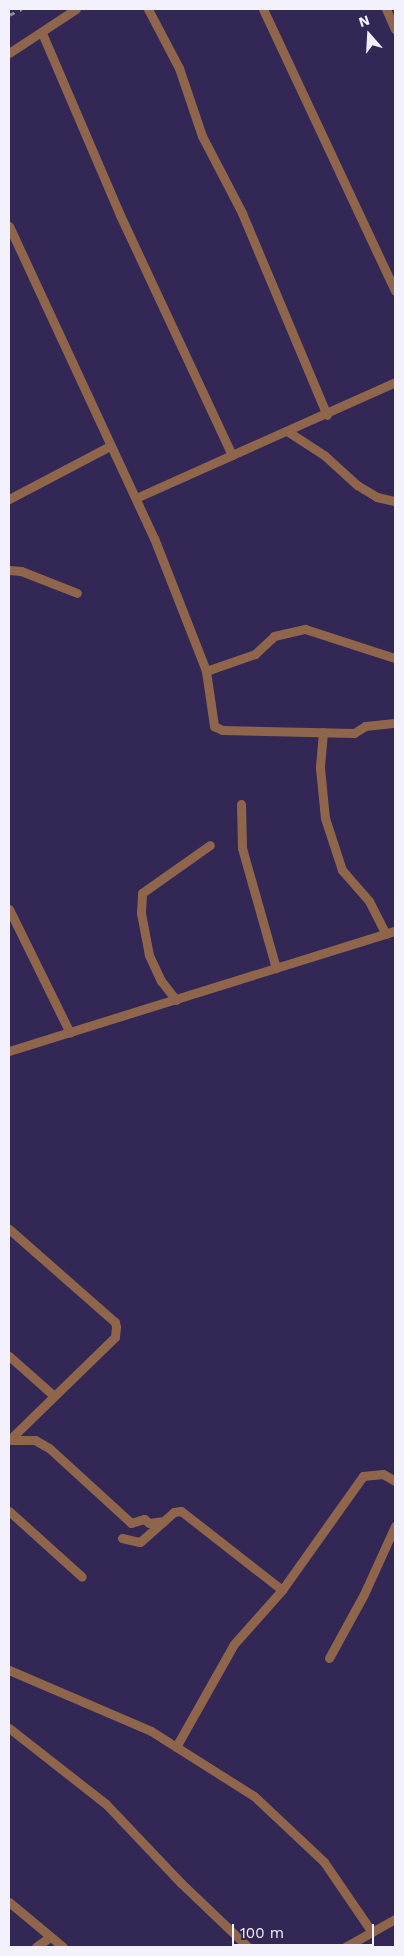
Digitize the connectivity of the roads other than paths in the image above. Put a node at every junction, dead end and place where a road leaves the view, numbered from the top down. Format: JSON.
{"nodes":[{"id":1,"x":76,"y":9,"type":"edge"},
{"id":2,"x":148,"y":9,"type":"edge"},
{"id":3,"x":263,"y":9,"type":"edge"},
{"id":4,"x":386,"y":9,"type":"edge"},
{"id":5,"x":395,"y":29,"type":"edge"},
{"id":6,"x":42,"y":33,"type":"junction"},
{"id":7,"x":9,"y":52,"type":"edge"},
{"id":8,"x":9,"y":226,"type":"edge"},
{"id":9,"x":395,"y":291,"type":"edge"},
{"id":10,"x":395,"y":382,"type":"edge"},
{"id":11,"x":327,"y":415,"type":"junction"},
{"id":12,"x":287,"y":432,"type":"junction"},
{"id":13,"x":110,"y":446,"type":"junction"},
{"id":14,"x":232,"y":455,"type":"junction"},
{"id":15,"x":10,"y":496,"type":"edge"},
{"id":16,"x":136,"y":498,"type":"junction"},
{"id":17,"x":395,"y":501,"type":"edge"},
{"id":18,"x":9,"y":570,"type":"edge"},
{"id":19,"x":76,"y":593,"type":"dead end"},
{"id":20,"x":395,"y":658,"type":"edge"},
{"id":21,"x":206,"y":672,"type":"junction"},
{"id":22,"x":395,"y":723,"type":"edge"},
{"id":23,"x":323,"y":732,"type":"junction"},
{"id":24,"x":241,"y":804,"type":"dead end"},
{"id":25,"x":210,"y":845,"type":"dead end"},
{"id":26,"x":9,"y":909,"type":"edge"},
{"id":27,"x":395,"y":931,"type":"edge"},
{"id":28,"x":386,"y":934,"type":"junction"},
{"id":29,"x":276,"y":968,"type":"junction"},
{"id":30,"x":176,"y":1000,"type":"junction"},
{"id":31,"x":70,"y":1033,"type":"junction"},
{"id":32,"x":9,"y":1051,"type":"edge"},
{"id":33,"x":9,"y":1229,"type":"edge"},
{"id":34,"x":9,"y":1356,"type":"edge"},
{"id":35,"x":53,"y":1395,"type":"junction"},
{"id":36,"x":10,"y":1437,"type":"edge"},
{"id":37,"x":395,"y":1480,"type":"edge"},
{"id":38,"x":9,"y":1511,"type":"edge"},
{"id":39,"x":164,"y":1520,"type":"junction"},
{"id":40,"x":395,"y":1526,"type":"edge"},
{"id":41,"x":122,"y":1538,"type":"dead end"},
{"id":42,"x":82,"y":1577,"type":"dead end"},
{"id":43,"x":282,"y":1590,"type":"junction"},
{"id":44,"x":329,"y":1658,"type":"dead end"},
{"id":45,"x":9,"y":1670,"type":"edge"},
{"id":46,"x":9,"y":1728,"type":"edge"},
{"id":47,"x":176,"y":1747,"type":"junction"},
{"id":48,"x":9,"y":1902,"type":"edge"},
{"id":49,"x":392,"y":1921,"type":"edge"},
{"id":50,"x":395,"y":1931,"type":"edge"},
{"id":51,"x":372,"y":1932,"type":"junction"},
{"id":52,"x":50,"y":1937,"type":"junction"},
{"id":53,"x":36,"y":1947,"type":"edge"},
{"id":54,"x":62,"y":1947,"type":"edge"},
{"id":55,"x":248,"y":1947,"type":"edge"},
{"id":56,"x":345,"y":1947,"type":"edge"}],
"edges":[{"from":1,"to":6,"type":"street"},
{"from":2,"to":11,"type":"street"},
{"from":3,"to":9,"type":"street"},
{"from":4,"to":5,"type":"street"},
{"from":6,"to":7,"type":"street"},
{"from":6,"to":14,"type":"street"},
{"from":8,"to":13,"type":"street"},
{"from":10,"to":11,"type":"street"},
{"from":11,"to":12,"type":"street"},
{"from":12,"to":14,"type":"street"},
{"from":12,"to":17,"type":"street"},
{"from":13,"to":15,"type":"street"},
{"from":13,"to":16,"type":"street"},
{"from":14,"to":16,"type":"street"},
{"from":16,"to":21,"type":"street"},
{"from":18,"to":19,"type":"street"},
{"from":20,"to":21,"type":"street"},
{"from":21,"to":23,"type":"street"},
{"from":22,"to":23,"type":"street"},
{"from":23,"to":28,"type":"street"},
{"from":24,"to":29,"type":"street"},
{"from":25,"to":30,"type":"street"},
{"from":26,"to":31,"type":"street"},
{"from":27,"to":28,"type":"street"},
{"from":28,"to":29,"type":"street"},
{"from":29,"to":30,"type":"street"},
{"from":30,"to":31,"type":"street"},
{"from":31,"to":32,"type":"street"},
{"from":33,"to":35,"type":"street"},
{"from":34,"to":35,"type":"street"},
{"from":35,"to":36,"type":"street"},
{"from":36,"to":39,"type":"street"},
{"from":37,"to":43,"type":"street"},
{"from":38,"to":42,"type":"street"},
{"from":39,"to":41,"type":"street"},
{"from":39,"to":43,"type":"street"},
{"from":40,"to":44,"type":"street"},
{"from":43,"to":47,"type":"street"},
{"from":45,"to":47,"type":"street"},
{"from":46,"to":55,"type":"street"},
{"from":47,"to":51,"type":"street"},
{"from":48,"to":52,"type":"street"},
{"from":49,"to":50,"type":"street"},
{"from":49,"to":51,"type":"street"},
{"from":51,"to":56,"type":"street"},
{"from":52,"to":53,"type":"street"},
{"from":52,"to":54,"type":"street"}]}
